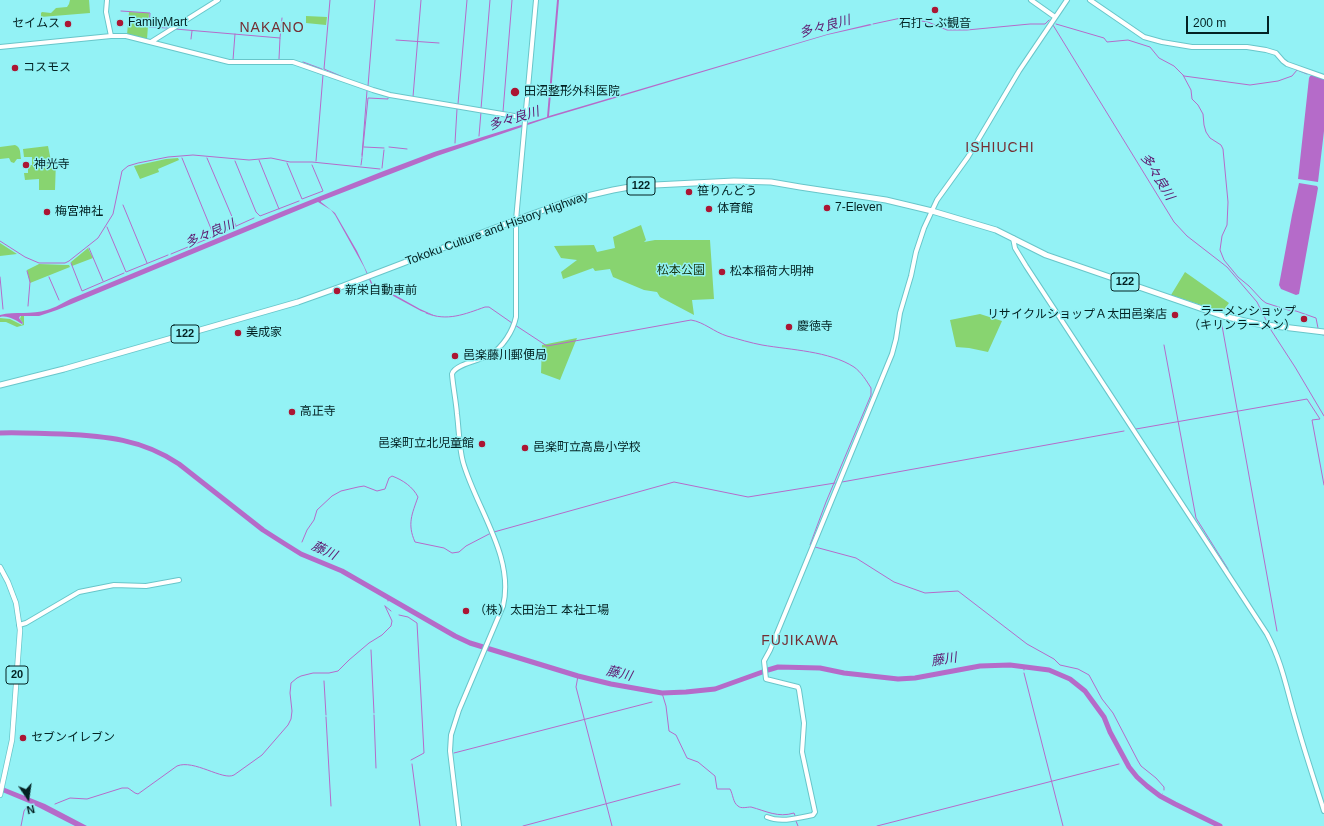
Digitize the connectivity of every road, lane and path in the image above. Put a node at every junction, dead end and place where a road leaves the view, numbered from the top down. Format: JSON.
{"nodes":[{"id":1,"x":106,"y":0,"type":"edge"},
{"id":2,"x":218,"y":0,"type":"edge"},
{"id":3,"x":536,"y":0,"type":"edge"},
{"id":4,"x":1031,"y":0,"type":"edge"},
{"id":5,"x":1067,"y":0,"type":"edge"},
{"id":6,"x":1090,"y":0,"type":"edge"},
{"id":7,"x":1055,"y":17,"type":"junction"},
{"id":8,"x":111,"y":36,"type":"junction"},
{"id":9,"x":151,"y":42,"type":"junction"},
{"id":10,"x":0,"y":47,"type":"edge"},
{"id":11,"x":1324,"y":77,"type":"edge"},
{"id":12,"x":526,"y":118,"type":"junction"},
{"id":13,"x":932,"y":210,"type":"junction"},
{"id":14,"x":516,"y":220,"type":"junction"},
{"id":15,"x":1013,"y":238,"type":"junction"},
{"id":16,"x":1324,"y":332,"type":"edge"},
{"id":17,"x":0,"y":385,"type":"edge"},
{"id":18,"x":0,"y":567,"type":"edge"},
{"id":19,"x":179,"y":580,"type":"dead end"},
{"id":20,"x":19,"y":625,"type":"junction"},
{"id":21,"x":0,"y":794,"type":"edge"},
{"id":22,"x":1324,"y":811,"type":"edge"},
{"id":23,"x":767,"y":817,"type":"dead end"},
{"id":24,"x":459,"y":826,"type":"edge"}],
"edges":[{"from":1,"to":8,"type":"street"},
{"from":2,"to":9,"type":"street"},
{"from":3,"to":12,"type":"street"},
{"from":4,"to":7,"type":"street"},
{"from":5,"to":7,"type":"street"},
{"from":6,"to":11,"type":"street"},
{"from":7,"to":13,"type":"street"},
{"from":8,"to":9,"type":"street"},
{"from":8,"to":10,"type":"street"},
{"from":9,"to":12,"type":"street"},
{"from":12,"to":14,"type":"street"},
{"from":13,"to":14,"type":"highway","name":"Tokoku Culture and History Highway","number":"122"},
{"from":13,"to":15,"type":"highway","name":"Tokoku Culture and History Highway","number":"122"},
{"from":13,"to":23,"type":"street"},
{"from":14,"to":17,"type":"highway","name":"Tokoku Culture and History Highway","number":"122"},
{"from":14,"to":24,"type":"street"},
{"from":15,"to":16,"type":"highway","name":"Tokoku Culture and History Highway","number":"122"},
{"from":15,"to":22,"type":"street"},
{"from":18,"to":20,"type":"main road","number":"20"},
{"from":19,"to":20,"type":"street"},
{"from":20,"to":21,"type":"main road","number":"20"}]}
